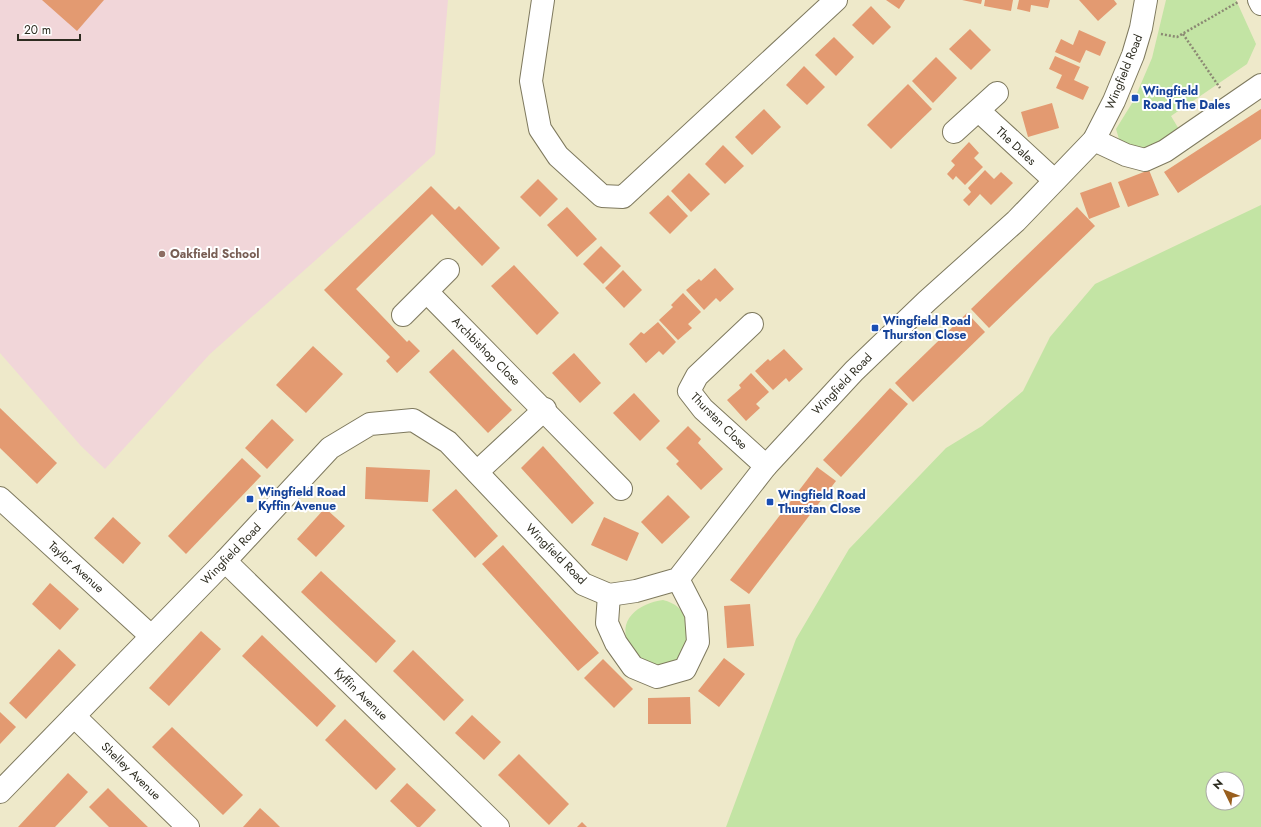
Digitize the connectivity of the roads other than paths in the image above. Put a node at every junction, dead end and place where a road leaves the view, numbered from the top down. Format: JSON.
{"nodes":[{"id":1,"x":543,"y":0,"type":"edge"},
{"id":2,"x":836,"y":0,"type":"edge"},
{"id":3,"x":1146,"y":0,"type":"edge"},
{"id":4,"x":1259,"y":0,"type":"edge"},
{"id":5,"x":1261,"y":4,"type":"edge"},
{"id":6,"x":1261,"y":85,"type":"edge"},
{"id":7,"x":997,"y":93,"type":"dead end"},
{"id":8,"x":979,"y":111,"type":"junction"},
{"id":9,"x":954,"y":132,"type":"dead end"},
{"id":10,"x":1094,"y":140,"type":"junction"},
{"id":11,"x":1054,"y":180,"type":"junction"},
{"id":12,"x":448,"y":270,"type":"dead end"},
{"id":13,"x":426,"y":292,"type":"junction"},
{"id":14,"x":403,"y":315,"type":"dead end"},
{"id":15,"x":752,"y":324,"type":"dead end"},
{"id":16,"x":544,"y":409,"type":"junction"},
{"id":17,"x":766,"y":466,"type":"junction"},
{"id":18,"x":477,"y":472,"type":"junction"},
{"id":19,"x":621,"y":489,"type":"dead end"},
{"id":20,"x":0,"y":498,"type":"edge"},
{"id":21,"x":225,"y":561,"type":"junction"},
{"id":22,"x":678,"y":579,"type":"junction"},
{"id":23,"x":610,"y":595,"type":"junction"},
{"id":24,"x":151,"y":636,"type":"junction"},
{"id":25,"x":74,"y":716,"type":"junction"},
{"id":26,"x":0,"y":792,"type":"edge"},
{"id":27,"x":188,"y":827,"type":"edge"},
{"id":28,"x":498,"y":827,"type":"edge"}],
"edges":[{"from":1,"to":2,"type":"street"},
{"from":3,"to":10,"type":"street","name":"Wingfield Road"},
{"from":4,"to":5,"type":"street"},
{"from":6,"to":10,"type":"street"},
{"from":7,"to":8,"type":"street"},
{"from":8,"to":9,"type":"street"},
{"from":8,"to":11,"type":"street","name":"The Dales"},
{"from":10,"to":11,"type":"street","name":"Wingfield Road"},
{"from":11,"to":17,"type":"street","name":"Wingfield Road"},
{"from":12,"to":13,"type":"street"},
{"from":13,"to":14,"type":"street"},
{"from":13,"to":16,"type":"street","name":"Archbishop Close"},
{"from":15,"to":17,"type":"street","name":"Thurstan Close"},
{"from":16,"to":18,"type":"street"},
{"from":16,"to":19,"type":"street","name":"Archbishop Close"},
{"from":17,"to":22,"type":"street","name":"Wingfield Road"},
{"from":18,"to":21,"type":"street","name":"Wingfield Road"},
{"from":18,"to":23,"type":"street","name":"Wingfield Road"},
{"from":20,"to":24,"type":"street","name":"Taylor Avenue"},
{"from":21,"to":24,"type":"street","name":"Wingfield Road"},
{"from":21,"to":28,"type":"street","name":"Kyffin Avenue"},
{"from":22,"to":23,"type":"street"},
{"from":22,"to":23,"type":"street"},
{"from":24,"to":25,"type":"street","name":"Wingfield Road"},
{"from":25,"to":26,"type":"street","name":"Wingfield Road"},
{"from":25,"to":27,"type":"street","name":"Shelley Avenue"}]}
